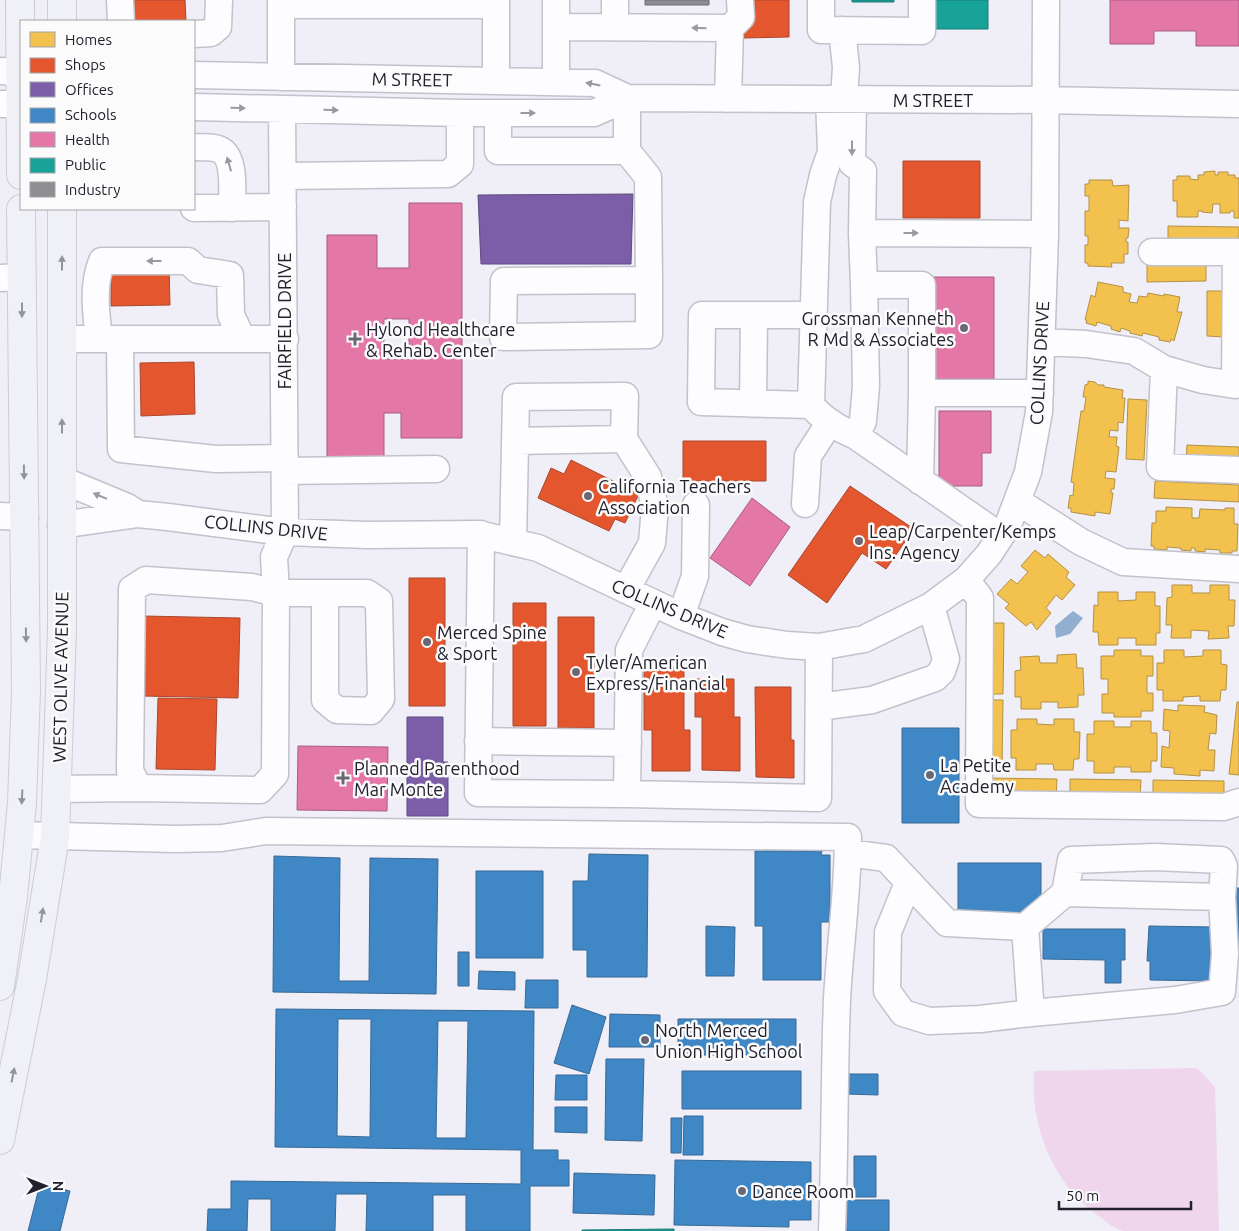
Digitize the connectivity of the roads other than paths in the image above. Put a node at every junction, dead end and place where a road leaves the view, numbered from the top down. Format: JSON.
{"nodes":[{"id":1,"x":20,"y":0,"type":"edge"},
{"id":2,"x":62,"y":0,"type":"edge"},
{"id":3,"x":120,"y":0,"type":"edge"},
{"id":4,"x":219,"y":0,"type":"edge"},
{"id":5,"x":556,"y":0,"type":"edge"},
{"id":6,"x":615,"y":0,"type":"edge"},
{"id":7,"x":740,"y":0,"type":"edge"},
{"id":8,"x":821,"y":0,"type":"edge"},
{"id":9,"x":922,"y":0,"type":"edge"},
{"id":10,"x":1046,"y":0,"type":"edge"},
{"id":11,"x":282,"y":2,"type":"edge"},
{"id":12,"x":496,"y":2,"type":"edge"},
{"id":13,"x":20,"y":20,"type":"edge"},
{"id":14,"x":62,"y":20,"type":"edge"},
{"id":15,"x":121,"y":20,"type":"edge"},
{"id":16,"x":615,"y":26,"type":"junction"},
{"id":17,"x":556,"y":27,"type":"junction"},
{"id":18,"x":730,"y":28,"type":"junction"},
{"id":19,"x":842,"y":30,"type":"junction"},
{"id":20,"x":195,"y":34,"type":"edge"},
{"id":21,"x":0,"y":71,"type":"edge"},
{"id":22,"x":20,"y":72,"type":"edge"},
{"id":23,"x":195,"y":75,"type":"edge"},
{"id":24,"x":282,"y":76,"type":"junction"},
{"id":25,"x":496,"y":81,"type":"junction"},
{"id":26,"x":556,"y":82,"type":"junction"},
{"id":27,"x":627,"y":98,"type":"junction"},
{"id":28,"x":728,"y":99,"type":"junction"},
{"id":29,"x":842,"y":99,"type":"junction"},
{"id":30,"x":1044,"y":100,"type":"junction"},
{"id":31,"x":0,"y":104,"type":"edge"},
{"id":32,"x":20,"y":104,"type":"edge"},
{"id":33,"x":1239,"y":104,"type":"edge"},
{"id":34,"x":195,"y":107,"type":"edge"},
{"id":35,"x":282,"y":109,"type":"junction"},
{"id":36,"x":460,"y":113,"type":"junction"},
{"id":37,"x":498,"y":113,"type":"junction"},
{"id":38,"x":195,"y":147,"type":"edge"},
{"id":39,"x":627,"y":151,"type":"junction"},
{"id":40,"x":283,"y":176,"type":"junction"},
{"id":41,"x":283,"y":207,"type":"junction"},
{"id":42,"x":195,"y":208,"type":"edge"},
{"id":43,"x":232,"y":208,"type":"junction"},
{"id":44,"x":21,"y":210,"type":"edge"},
{"id":45,"x":62,"y":210,"type":"edge"},
{"id":46,"x":862,"y":233,"type":"junction"},
{"id":47,"x":1045,"y":234,"type":"junction"},
{"id":48,"x":1152,"y":252,"type":"dead end"},
{"id":49,"x":11,"y":277,"type":"edge"},
{"id":50,"x":649,"y":280,"type":"junction"},
{"id":51,"x":864,"y":285,"type":"junction"},
{"id":52,"x":754,"y":315,"type":"junction"},
{"id":53,"x":805,"y":315,"type":"junction"},
{"id":54,"x":239,"y":334,"type":"junction"},
{"id":55,"x":62,"y":339,"type":"junction"},
{"id":56,"x":109,"y":339,"type":"junction"},
{"id":57,"x":285,"y":339,"type":"junction"},
{"id":58,"x":1042,"y":342,"type":"junction"},
{"id":59,"x":1164,"y":369,"type":"junction"},
{"id":60,"x":22,"y":375,"type":"junction"},
{"id":61,"x":922,"y":393,"type":"junction"},
{"id":62,"x":1040,"y":393,"type":"junction"},
{"id":63,"x":753,"y":404,"type":"junction"},
{"id":64,"x":812,"y":410,"type":"junction"},
{"id":65,"x":856,"y":436,"type":"junction"},
{"id":66,"x":624,"y":439,"type":"junction"},
{"id":67,"x":515,"y":441,"type":"junction"},
{"id":68,"x":285,"y":464,"type":"junction"},
{"id":69,"x":436,"y":470,"type":"dead end"},
{"id":70,"x":1239,"y":470,"type":"edge"},
{"id":71,"x":62,"y":480,"type":"junction"},
{"id":72,"x":920,"y":481,"type":"junction"},
{"id":73,"x":1017,"y":501,"type":"junction"},
{"id":74,"x":805,"y":504,"type":"dead end"},
{"id":75,"x":696,"y":506,"type":"dead end"},
{"id":76,"x":138,"y":514,"type":"junction"},
{"id":77,"x":12,"y":516,"type":"edge"},
{"id":78,"x":61,"y":525,"type":"junction"},
{"id":79,"x":285,"y":532,"type":"junction"},
{"id":80,"x":481,"y":534,"type":"junction"},
{"id":81,"x":1000,"y":536,"type":"junction"},
{"id":82,"x":513,"y":542,"type":"junction"},
{"id":83,"x":1239,"y":568,"type":"edge"},
{"id":84,"x":966,"y":580,"type":"junction"},
{"id":85,"x":626,"y":590,"type":"junction"},
{"id":86,"x":276,"y":593,"type":"junction"},
{"id":87,"x":325,"y":593,"type":"dead end"},
{"id":88,"x":653,"y":603,"type":"junction"},
{"id":89,"x":931,"y":606,"type":"junction"},
{"id":90,"x":681,"y":616,"type":"junction"},
{"id":91,"x":62,"y":629,"type":"junction"},
{"id":92,"x":819,"y":647,"type":"junction"},
{"id":93,"x":819,"y":707,"type":"junction"},
{"id":94,"x":478,"y":741,"type":"junction"},
{"id":95,"x":628,"y":743,"type":"junction"},
{"id":96,"x":139,"y":788,"type":"junction"},
{"id":97,"x":57,"y":789,"type":"junction"},
{"id":98,"x":627,"y":794,"type":"junction"},
{"id":99,"x":1239,"y":802,"type":"edge"},
{"id":100,"x":19,"y":835,"type":"junction"},
{"id":101,"x":55,"y":837,"type":"junction"},
{"id":102,"x":848,"y":853,"type":"junction"},
{"id":103,"x":908,"y":883,"type":"junction"},
{"id":104,"x":1065,"y":893,"type":"junction"},
{"id":105,"x":1222,"y":898,"type":"junction"},
{"id":106,"x":1025,"y":927,"type":"junction"},
{"id":107,"x":2,"y":952,"type":"edge"},
{"id":108,"x":0,"y":986,"type":"edge"},
{"id":109,"x":1030,"y":1013,"type":"junction"},
{"id":110,"x":0,"y":1140,"type":"edge"},
{"id":111,"x":832,"y":1231,"type":"edge"}],
"edges":[{"from":1,"to":13,"type":"main road"},
{"from":2,"to":14,"type":"main road"},
{"from":3,"to":15,"type":"street"},
{"from":4,"to":20,"type":"street"},
{"from":5,"to":17,"type":"street"},
{"from":6,"to":16,"type":"street"},
{"from":7,"to":18,"type":"street"},
{"from":8,"to":19,"type":"street"},
{"from":9,"to":19,"type":"street"},
{"from":10,"to":30,"type":"street","name":"COLLINS DRIVE"},
{"from":11,"to":12,"type":"street"},
{"from":11,"to":24,"type":"street"},
{"from":12,"to":25,"type":"street"},
{"from":16,"to":17,"type":"street"},
{"from":18,"to":16,"type":"street","one_way":true},
{"from":17,"to":26,"type":"street"},
{"from":18,"to":28,"type":"street"},
{"from":19,"to":29,"type":"street"},
{"from":21,"to":22,"type":"street"},
{"from":23,"to":24,"type":"street","name":"M STREET"},
{"from":24,"to":25,"type":"street","name":"M STREET"},
{"from":25,"to":26,"type":"street","name":"M STREET"},
{"from":27,"to":26,"type":"street","name":"M STREET","one_way":true},
{"from":27,"to":28,"type":"street","name":"M STREET"},
{"from":37,"to":27,"type":"street","name":"M STREET","one_way":true},
{"from":27,"to":39,"type":"street"},
{"from":28,"to":29,"type":"street","name":"M STREET"},
{"from":29,"to":30,"type":"street","name":"M STREET"},
{"from":29,"to":46,"type":"street","one_way":true},
{"from":29,"to":53,"type":"street"},
{"from":30,"to":33,"type":"street","name":"M STREET"},
{"from":30,"to":47,"type":"street","name":"COLLINS DRIVE"},
{"from":31,"to":32,"type":"street"},
{"from":34,"to":35,"type":"street","name":"M STREET","one_way":true},
{"from":35,"to":36,"type":"street","name":"M STREET","one_way":true},
{"from":35,"to":40,"type":"street","name":"FAIRFIELD DRIVE"},
{"from":36,"to":37,"type":"street","name":"M STREET"},
{"from":36,"to":40,"type":"street"},
{"from":37,"to":39,"type":"street"},
{"from":43,"to":38,"type":"street","one_way":true},
{"from":39,"to":50,"type":"street"},
{"from":40,"to":41,"type":"street","name":"FAIRFIELD DRIVE"},
{"from":41,"to":43,"type":"street"},
{"from":41,"to":57,"type":"street","name":"FAIRFIELD DRIVE"},
{"from":42,"to":43,"type":"street"},
{"from":44,"to":49,"type":"main road","name":"WEST OLIVE AVENUE"},
{"from":55,"to":45,"type":"main road","name":"WEST OLIVE AVENUE","one_way":true},
{"from":46,"to":47,"type":"street","one_way":true},
{"from":46,"to":51,"type":"street"},
{"from":47,"to":58,"type":"street","name":"COLLINS DRIVE"},
{"from":48,"to":59,"type":"street"},
{"from":49,"to":60,"type":"main road","name":"WEST OLIVE AVENUE","one_way":true},
{"from":50,"to":50,"type":"street"},
{"from":51,"to":61,"type":"street"},
{"from":51,"to":65,"type":"street"},
{"from":52,"to":53,"type":"street"},
{"from":52,"to":63,"type":"street"},
{"from":52,"to":63,"type":"street"},
{"from":53,"to":64,"type":"street"},
{"from":54,"to":56,"type":"street"},
{"from":54,"to":56,"type":"street","one_way":true},
{"from":54,"to":57,"type":"street"},
{"from":55,"to":56,"type":"street"},
{"from":71,"to":55,"type":"main road","name":"WEST OLIVE AVENUE","one_way":true},
{"from":56,"to":68,"type":"street"},
{"from":57,"to":68,"type":"street","name":"FAIRFIELD DRIVE"},
{"from":58,"to":59,"type":"street"},
{"from":58,"to":62,"type":"street","name":"COLLINS DRIVE"},
{"from":59,"to":70,"type":"street"},
{"from":60,"to":77,"type":"main road","name":"WEST OLIVE AVENUE","one_way":true},
{"from":60,"to":78,"type":"main road"},
{"from":61,"to":62,"type":"street"},
{"from":61,"to":72,"type":"street"},
{"from":62,"to":73,"type":"street","name":"COLLINS DRIVE"},
{"from":63,"to":64,"type":"street"},
{"from":64,"to":65,"type":"street"},
{"from":64,"to":74,"type":"street"},
{"from":65,"to":72,"type":"street"},
{"from":66,"to":67,"type":"street"},
{"from":66,"to":67,"type":"street"},
{"from":66,"to":85,"type":"street"},
{"from":67,"to":82,"type":"street"},
{"from":68,"to":69,"type":"street"},
{"from":68,"to":79,"type":"street","name":"FAIRFIELD DRIVE"},
{"from":76,"to":71,"type":"street","name":"COLLINS DRIVE","one_way":true},
{"from":71,"to":78,"type":"main road","name":"WEST OLIVE AVENUE"},
{"from":72,"to":81,"type":"street"},
{"from":73,"to":81,"type":"street","name":"COLLINS DRIVE"},
{"from":73,"to":83,"type":"street"},
{"from":75,"to":90,"type":"street"},
{"from":76,"to":78,"type":"street","name":"COLLINS DRIVE"},
{"from":76,"to":79,"type":"street","name":"COLLINS DRIVE"},
{"from":77,"to":91,"type":"main road"},
{"from":77,"to":100,"type":"main road","name":"WEST OLIVE AVENUE","one_way":true},
{"from":78,"to":91,"type":"main road","name":"WEST OLIVE AVENUE"},
{"from":79,"to":80,"type":"street","name":"COLLINS DRIVE"},
{"from":79,"to":86,"type":"street"},
{"from":80,"to":82,"type":"street","name":"COLLINS DRIVE"},
{"from":80,"to":94,"type":"street"},
{"from":81,"to":84,"type":"street","name":"COLLINS DRIVE"},
{"from":82,"to":85,"type":"street","name":"COLLINS DRIVE"},
{"from":84,"to":89,"type":"street","name":"COLLINS DRIVE"},
{"from":84,"to":99,"type":"street"},
{"from":85,"to":88,"type":"street","name":"COLLINS DRIVE"},
{"from":86,"to":87,"type":"street"},
{"from":86,"to":96,"type":"street"},
{"from":86,"to":96,"type":"street"},
{"from":88,"to":90,"type":"street","name":"COLLINS DRIVE"},
{"from":88,"to":95,"type":"street"},
{"from":89,"to":92,"type":"street","name":"COLLINS DRIVE"},
{"from":89,"to":93,"type":"street"},
{"from":90,"to":92,"type":"street","name":"COLLINS DRIVE"},
{"from":91,"to":97,"type":"main road","name":"WEST OLIVE AVENUE"},
{"from":92,"to":93,"type":"street"},
{"from":93,"to":98,"type":"street"},
{"from":94,"to":95,"type":"street"},
{"from":94,"to":98,"type":"street"},
{"from":95,"to":98,"type":"street"},
{"from":96,"to":97,"type":"street"},
{"from":97,"to":101,"type":"main road","name":"WEST OLIVE AVENUE"},
{"from":100,"to":101,"type":"street"},
{"from":100,"to":107,"type":"main road","name":"WEST OLIVE AVENUE"},
{"from":101,"to":102,"type":"street"},
{"from":110,"to":101,"type":"main road","name":"WEST OLIVE AVENUE","one_way":true},
{"from":102,"to":103,"type":"street"},
{"from":102,"to":111,"type":"street"},
{"from":103,"to":106,"type":"street"},
{"from":103,"to":109,"type":"street"},
{"from":104,"to":105,"type":"street"},
{"from":104,"to":105,"type":"street"},
{"from":104,"to":106,"type":"street"},
{"from":105,"to":109,"type":"street"},
{"from":106,"to":109,"type":"street"},
{"from":107,"to":108,"type":"main road","name":"WEST OLIVE AVENUE"}]}
